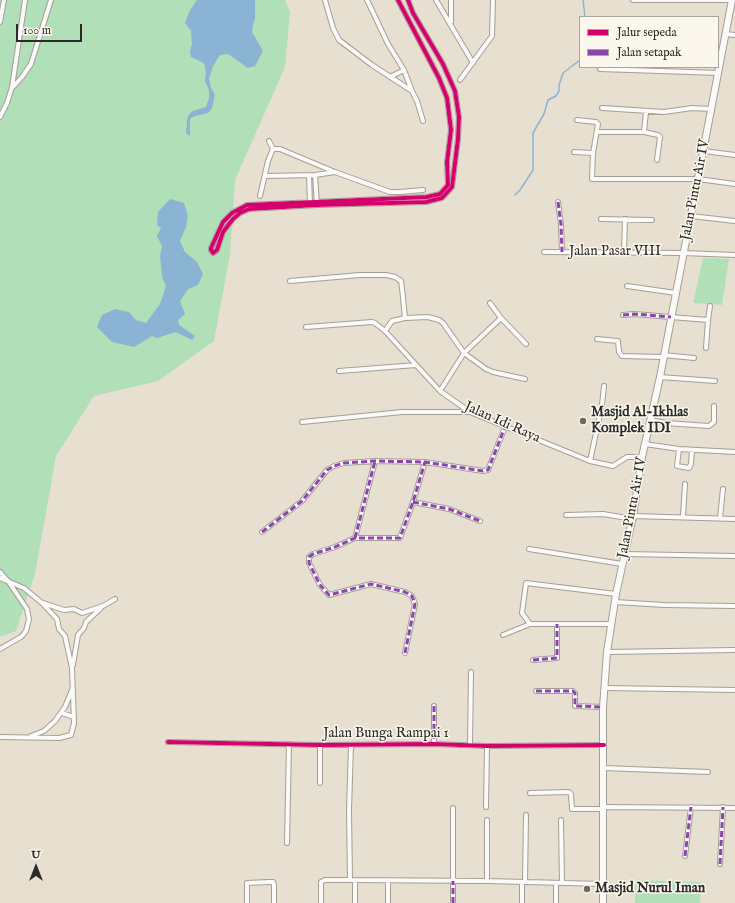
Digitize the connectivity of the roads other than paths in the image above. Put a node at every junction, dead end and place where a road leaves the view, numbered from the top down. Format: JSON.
{"nodes":[{"id":1,"x":4,"y":0,"type":"edge"},
{"id":2,"x":25,"y":0,"type":"edge"},
{"id":3,"x":51,"y":0,"type":"edge"},
{"id":4,"x":324,"y":0,"type":"edge"},
{"id":5,"x":367,"y":0,"type":"edge"},
{"id":6,"x":398,"y":0,"type":"edge"},
{"id":7,"x":408,"y":0,"type":"edge"},
{"id":8,"x":436,"y":0,"type":"edge"},
{"id":9,"x":451,"y":0,"type":"edge"},
{"id":10,"x":493,"y":0,"type":"edge"},
{"id":11,"x":633,"y":0,"type":"edge"},
{"id":12,"x":733,"y":4,"type":"edge"},
{"id":13,"x":0,"y":22,"type":"edge"},
{"id":14,"x":451,"y":23,"type":"junction"},
{"id":15,"x":735,"y":35,"type":"edge"},
{"id":16,"x":723,"y":38,"type":"edge"},
{"id":17,"x":474,"y":63,"type":"junction"},
{"id":18,"x":600,"y":69,"type":"dead end"},
{"id":19,"x":404,"y":70,"type":"junction"},
{"id":20,"x":719,"y":73,"type":"junction"},
{"id":21,"x":390,"y":77,"type":"junction"},
{"id":22,"x":460,"y":80,"type":"dead end"},
{"id":23,"x":12,"y":87,"type":"junction"},
{"id":24,"x":412,"y":90,"type":"junction"},
{"id":25,"x":602,"y":108,"type":"dead end"},
{"id":26,"x":712,"y":109,"type":"junction"},
{"id":27,"x":646,"y":112,"type":"junction"},
{"id":28,"x":0,"y":117,"type":"edge"},
{"id":29,"x":577,"y":120,"type":"dead end"},
{"id":30,"x":422,"y":121,"type":"dead end"},
{"id":31,"x":598,"y":132,"type":"junction"},
{"id":32,"x":644,"y":132,"type":"junction"},
{"id":33,"x":269,"y":141,"type":"dead end"},
{"id":34,"x":274,"y":149,"type":"junction"},
{"id":35,"x":704,"y":151,"type":"junction"},
{"id":36,"x":574,"y":152,"type":"dead end"},
{"id":37,"x":593,"y":153,"type":"junction"},
{"id":38,"x":735,"y":155,"type":"edge"},
{"id":39,"x":657,"y":160,"type":"dead end"},
{"id":40,"x":447,"y":162,"type":"junction"},
{"id":41,"x":454,"y":162,"type":"junction"},
{"id":42,"x":335,"y":172,"type":"junction"},
{"id":43,"x":309,"y":175,"type":"junction"},
{"id":44,"x":315,"y":175,"type":"junction"},
{"id":45,"x":265,"y":176,"type":"junction"},
{"id":46,"x":698,"y":178,"type":"junction"},
{"id":47,"x":735,"y":184,"type":"edge"},
{"id":48,"x":423,"y":190,"type":"dead end"},
{"id":49,"x":260,"y":196,"type":"dead end"},
{"id":50,"x":365,"y":202,"type":"junction"},
{"id":51,"x":558,"y":202,"type":"dead end"},
{"id":52,"x":311,"y":204,"type":"junction"},
{"id":53,"x":317,"y":204,"type":"junction"},
{"id":54,"x":691,"y":216,"type":"junction"},
{"id":55,"x":601,"y":219,"type":"dead end"},
{"id":56,"x":625,"y":219,"type":"junction"},
{"id":57,"x":652,"y":220,"type":"dead end"},
{"id":58,"x":735,"y":221,"type":"edge"},
{"id":59,"x":544,"y":252,"type":"dead end"},
{"id":60,"x":562,"y":252,"type":"junction"},
{"id":61,"x":624,"y":252,"type":"junction"},
{"id":62,"x":683,"y":253,"type":"junction"},
{"id":63,"x":735,"y":255,"type":"edge"},
{"id":64,"x":290,"y":281,"type":"dead end"},
{"id":65,"x":627,"y":286,"type":"dead end"},
{"id":66,"x":676,"y":292,"type":"junction"},
{"id":67,"x":490,"y":303,"type":"dead end"},
{"id":68,"x":710,"y":306,"type":"dead end"},
{"id":69,"x":623,"y":315,"type":"dead end"},
{"id":70,"x":671,"y":317,"type":"junction"},
{"id":71,"x":405,"y":318,"type":"junction"},
{"id":72,"x":501,"y":318,"type":"junction"},
{"id":73,"x":708,"y":320,"type":"junction"},
{"id":74,"x":306,"y":327,"type":"dead end"},
{"id":75,"x":385,"y":331,"type":"junction"},
{"id":76,"x":597,"y":339,"type":"dead end"},
{"id":77,"x":526,"y":344,"type":"dead end"},
{"id":78,"x":706,"y":348,"type":"dead end"},
{"id":79,"x":464,"y":353,"type":"junction"},
{"id":80,"x":663,"y":356,"type":"junction"},
{"id":81,"x":694,"y":358,"type":"dead end"},
{"id":82,"x":416,"y":365,"type":"junction"},
{"id":83,"x":340,"y":371,"type":"dead end"},
{"id":84,"x":660,"y":377,"type":"junction"},
{"id":85,"x":525,"y":379,"type":"dead end"},
{"id":86,"x":715,"y":381,"type":"dead end"},
{"id":87,"x":604,"y":386,"type":"dead end"},
{"id":88,"x":440,"y":391,"type":"junction"},
{"id":89,"x":714,"y":406,"type":"dead end"},
{"id":90,"x":470,"y":412,"type":"junction"},
{"id":91,"x":650,"y":420,"type":"junction"},
{"id":92,"x":302,"y":422,"type":"dead end"},
{"id":93,"x":505,"y":427,"type":"junction"},
{"id":94,"x":645,"y":444,"type":"junction"},
{"id":95,"x":679,"y":449,"type":"junction"},
{"id":96,"x":692,"y":450,"type":"junction"},
{"id":97,"x":735,"y":452,"type":"edge"},
{"id":98,"x":642,"y":457,"type":"junction"},
{"id":99,"x":375,"y":461,"type":"junction"},
{"id":100,"x":590,"y":461,"type":"junction"},
{"id":101,"x":425,"y":462,"type":"junction"},
{"id":102,"x":684,"y":484,"type":"dead end"},
{"id":103,"x":723,"y":489,"type":"dead end"},
{"id":104,"x":413,"y":502,"type":"junction"},
{"id":105,"x":566,"y":515,"type":"dead end"},
{"id":106,"x":633,"y":517,"type":"junction"},
{"id":107,"x":683,"y":517,"type":"junction"},
{"id":108,"x":720,"y":518,"type":"junction"},
{"id":109,"x":735,"y":519,"type":"edge"},
{"id":110,"x":480,"y":521,"type":"dead end"},
{"id":111,"x":262,"y":532,"type":"dead end"},
{"id":112,"x":355,"y":538,"type":"junction"},
{"id":113,"x":529,"y":549,"type":"dead end"},
{"id":114,"x":624,"y":554,"type":"junction"},
{"id":115,"x":735,"y":556,"type":"edge"},
{"id":116,"x":622,"y":564,"type":"junction"},
{"id":117,"x":0,"y":572,"type":"edge"},
{"id":118,"x":0,"y":578,"type":"edge"},
{"id":119,"x":8,"y":581,"type":"junction"},
{"id":120,"x":616,"y":594,"type":"junction"},
{"id":121,"x":115,"y":599,"type":"dead end"},
{"id":122,"x":615,"y":602,"type":"junction"},
{"id":123,"x":42,"y":603,"type":"junction"},
{"id":124,"x":103,"y":606,"type":"junction"},
{"id":125,"x":735,"y":606,"type":"edge"},
{"id":126,"x":530,"y":624,"type":"junction"},
{"id":127,"x":557,"y":624,"type":"junction"},
{"id":128,"x":612,"y":624,"type":"junction"},
{"id":129,"x":503,"y":635,"type":"dead end"},
{"id":130,"x":0,"y":649,"type":"edge"},
{"id":131,"x":735,"y":650,"type":"edge"},
{"id":132,"x":607,"y":652,"type":"junction"},
{"id":133,"x":405,"y":653,"type":"dead end"},
{"id":134,"x":533,"y":660,"type":"dead end"},
{"id":135,"x":72,"y":668,"type":"junction"},
{"id":136,"x":471,"y":672,"type":"dead end"},
{"id":137,"x":73,"y":684,"type":"junction"},
{"id":138,"x":604,"y":688,"type":"junction"},
{"id":139,"x":735,"y":690,"type":"edge"},
{"id":140,"x":536,"y":691,"type":"dead end"},
{"id":141,"x":434,"y":706,"type":"dead end"},
{"id":142,"x":603,"y":707,"type":"junction"},
{"id":143,"x":62,"y":714,"type":"junction"},
{"id":144,"x":74,"y":717,"type":"junction"},
{"id":145,"x":0,"y":737,"type":"edge"},
{"id":146,"x":28,"y":737,"type":"junction"},
{"id":147,"x":168,"y":742,"type":"dead end"},
{"id":148,"x":288,"y":744,"type":"junction"},
{"id":149,"x":434,"y":744,"type":"junction"},
{"id":150,"x":320,"y":745,"type":"junction"},
{"id":151,"x":351,"y":745,"type":"junction"},
{"id":152,"x":470,"y":745,"type":"junction"},
{"id":153,"x":604,"y":745,"type":"junction"},
{"id":154,"x":488,"y":746,"type":"junction"},
{"id":155,"x":604,"y":768,"type":"junction"},
{"id":156,"x":708,"y":772,"type":"dead end"},
{"id":157,"x":320,"y":784,"type":"dead end"},
{"id":158,"x":530,"y":793,"type":"dead end"},
{"id":159,"x":486,"y":807,"type":"dead end"},
{"id":160,"x":691,"y":807,"type":"junction"},
{"id":161,"x":723,"y":807,"type":"junction"},
{"id":162,"x":454,"y":808,"type":"dead end"},
{"id":163,"x":603,"y":808,"type":"junction"},
{"id":164,"x":735,"y":808,"type":"edge"},
{"id":165,"x":526,"y":815,"type":"dead end"},
{"id":166,"x":487,"y":820,"type":"dead end"},
{"id":167,"x":561,"y":820,"type":"dead end"},
{"id":168,"x":287,"y":843,"type":"dead end"},
{"id":169,"x":685,"y":856,"type":"dead end"},
{"id":170,"x":720,"y":864,"type":"dead end"},
{"id":171,"x":350,"y":880,"type":"junction"},
{"id":172,"x":355,"y":880,"type":"junction"},
{"id":173,"x":453,"y":881,"type":"junction"},
{"id":174,"x":487,"y":881,"type":"junction"},
{"id":175,"x":388,"y":882,"type":"junction"},
{"id":176,"x":523,"y":882,"type":"junction"},
{"id":177,"x":556,"y":883,"type":"junction"},
{"id":178,"x":562,"y":883,"type":"junction"},
{"id":179,"x":603,"y":884,"type":"junction"},
{"id":180,"x":247,"y":903,"type":"edge"},
{"id":181,"x":274,"y":903,"type":"edge"},
{"id":182,"x":321,"y":903,"type":"edge"},
{"id":183,"x":355,"y":903,"type":"edge"},
{"id":184,"x":388,"y":903,"type":"edge"},
{"id":185,"x":453,"y":903,"type":"edge"},
{"id":186,"x":522,"y":903,"type":"edge"},
{"id":187,"x":556,"y":903,"type":"edge"},
{"id":188,"x":603,"y":903,"type":"edge"}],
"edges":[{"from":1,"to":13,"type":"street"},
{"from":2,"to":23,"type":"street"},
{"from":3,"to":23,"type":"street"},
{"from":4,"to":21,"type":"street"},
{"from":5,"to":19,"type":"street"},
{"from":6,"to":40,"type":"street"},
{"from":7,"to":41,"type":"street"},
{"from":8,"to":14,"type":"street"},
{"from":9,"to":14,"type":"street"},
{"from":10,"to":17,"type":"street"},
{"from":11,"to":12,"type":"street"},
{"from":12,"to":16,"type":"main road","name":"Jalan Pintu Air IV"},
{"from":14,"to":17,"type":"street"},
{"from":15,"to":16,"type":"street"},
{"from":16,"to":20,"type":"main road","name":"Jalan Pintu Air IV"},
{"from":17,"to":22,"type":"street"},
{"from":18,"to":20,"type":"street"},
{"from":19,"to":21,"type":"street"},
{"from":19,"to":24,"type":"street"},
{"from":20,"to":26,"type":"main road","name":"Jalan Pintu Air IV"},
{"from":21,"to":24,"type":"street"},
{"from":23,"to":28,"type":"street"},
{"from":24,"to":30,"type":"street"},
{"from":25,"to":27,"type":"street"},
{"from":26,"to":27,"type":"street"},
{"from":26,"to":35,"type":"main road","name":"Jalan Pintu Air IV"},
{"from":27,"to":32,"type":"street"},
{"from":29,"to":31,"type":"street"},
{"from":31,"to":32,"type":"street"},
{"from":31,"to":37,"type":"street"},
{"from":32,"to":39,"type":"street"},
{"from":33,"to":34,"type":"street"},
{"from":34,"to":42,"type":"street"},
{"from":34,"to":45,"type":"street"},
{"from":35,"to":38,"type":"street"},
{"from":35,"to":46,"type":"main road","name":"Jalan Pintu Air IV"},
{"from":36,"to":37,"type":"street"},
{"from":37,"to":46,"type":"street"},
{"from":40,"to":41,"type":"street"},
{"from":40,"to":50,"type":"street"},
{"from":41,"to":50,"type":"street"},
{"from":42,"to":44,"type":"street"},
{"from":42,"to":48,"type":"street"},
{"from":43,"to":44,"type":"street"},
{"from":43,"to":45,"type":"street"},
{"from":43,"to":52,"type":"street"},
{"from":44,"to":53,"type":"street"},
{"from":45,"to":49,"type":"street"},
{"from":46,"to":47,"type":"street"},
{"from":46,"to":54,"type":"main road","name":"Jalan Pintu Air IV"},
{"from":50,"to":53,"type":"street"},
{"from":51,"to":60,"type":"street"},
{"from":52,"to":52,"type":"street"},
{"from":52,"to":53,"type":"street"},
{"from":54,"to":58,"type":"street"},
{"from":54,"to":62,"type":"main road","name":"Jalan Pintu Air IV"},
{"from":55,"to":56,"type":"street"},
{"from":56,"to":57,"type":"street"},
{"from":56,"to":61,"type":"street"},
{"from":59,"to":60,"type":"street","name":"Jalan Pasar VIII"},
{"from":60,"to":61,"type":"street","name":"Jalan Pasar VIII"},
{"from":61,"to":62,"type":"street","name":"Jalan Pasar VIII"},
{"from":62,"to":63,"type":"street","name":"Jalan Pasar VIII"},
{"from":62,"to":66,"type":"main road","name":"Jalan Pintu Air IV"},
{"from":64,"to":71,"type":"street"},
{"from":65,"to":66,"type":"street"},
{"from":66,"to":70,"type":"main road","name":"Jalan Pintu Air IV"},
{"from":67,"to":72,"type":"street"},
{"from":68,"to":73,"type":"street"},
{"from":69,"to":70,"type":"street"},
{"from":70,"to":73,"type":"street"},
{"from":70,"to":80,"type":"main road","name":"Jalan Pintu Air IV"},
{"from":71,"to":75,"type":"street"},
{"from":71,"to":79,"type":"street"},
{"from":72,"to":77,"type":"street"},
{"from":72,"to":79,"type":"street"},
{"from":73,"to":78,"type":"street"},
{"from":74,"to":75,"type":"street"},
{"from":75,"to":82,"type":"street","name":"Jalan Idi Raya"},
{"from":76,"to":80,"type":"street"},
{"from":79,"to":85,"type":"street"},
{"from":79,"to":88,"type":"street"},
{"from":80,"to":81,"type":"street"},
{"from":80,"to":84,"type":"main road","name":"Jalan Pintu Air IV"},
{"from":82,"to":83,"type":"street"},
{"from":82,"to":88,"type":"street","name":"Jalan Idi Raya"},
{"from":84,"to":86,"type":"street"},
{"from":84,"to":91,"type":"main road","name":"Jalan Pintu Air IV"},
{"from":87,"to":100,"type":"street"},
{"from":88,"to":90,"type":"street","name":"Jalan Idi Raya"},
{"from":89,"to":91,"type":"street"},
{"from":90,"to":92,"type":"street"},
{"from":90,"to":93,"type":"street","name":"Jalan Idi Raya"},
{"from":91,"to":94,"type":"main road","name":"Jalan Pintu Air IV"},
{"from":93,"to":100,"type":"street","name":"Jalan Idi Raya"},
{"from":93,"to":101,"type":"street"},
{"from":94,"to":95,"type":"street"},
{"from":94,"to":98,"type":"main road","name":"Jalan Pintu Air IV"},
{"from":95,"to":96,"type":"street"},
{"from":95,"to":96,"type":"street"},
{"from":96,"to":97,"type":"street"},
{"from":98,"to":100,"type":"street","name":"Jalan Idi Raya"},
{"from":98,"to":106,"type":"main road","name":"Jalan Pintu Air IV"},
{"from":99,"to":101,"type":"street"},
{"from":99,"to":111,"type":"street"},
{"from":99,"to":112,"type":"street"},
{"from":101,"to":104,"type":"street"},
{"from":102,"to":107,"type":"street"},
{"from":103,"to":108,"type":"street"},
{"from":104,"to":110,"type":"street"},
{"from":104,"to":112,"type":"street"},
{"from":105,"to":106,"type":"street"},
{"from":106,"to":107,"type":"street"},
{"from":106,"to":114,"type":"main road","name":"Jalan Pintu Air IV"},
{"from":107,"to":108,"type":"street"},
{"from":108,"to":109,"type":"street"},
{"from":112,"to":133,"type":"street"},
{"from":113,"to":116,"type":"street"},
{"from":114,"to":115,"type":"street"},
{"from":114,"to":116,"type":"main road","name":"Jalan Pintu Air IV"},
{"from":116,"to":120,"type":"main road","name":"Jalan Pintu Air IV"},
{"from":117,"to":119,"type":"street"},
{"from":118,"to":119,"type":"street"},
{"from":119,"to":123,"type":"street"},
{"from":119,"to":130,"type":"street"},
{"from":120,"to":122,"type":"main road","name":"Jalan Pintu Air IV"},
{"from":120,"to":126,"type":"street"},
{"from":121,"to":124,"type":"street"},
{"from":122,"to":125,"type":"street"},
{"from":122,"to":128,"type":"main road","name":"Jalan Pintu Air IV"},
{"from":123,"to":124,"type":"street"},
{"from":123,"to":135,"type":"street"},
{"from":124,"to":135,"type":"street"},
{"from":126,"to":127,"type":"street"},
{"from":126,"to":129,"type":"street"},
{"from":127,"to":128,"type":"street"},
{"from":127,"to":134,"type":"street"},
{"from":128,"to":132,"type":"main road","name":"Jalan Pintu Air IV"},
{"from":131,"to":132,"type":"street"},
{"from":132,"to":138,"type":"main road","name":"Jalan Pintu Air IV"},
{"from":135,"to":137,"type":"street"},
{"from":136,"to":152,"type":"street"},
{"from":137,"to":143,"type":"street"},
{"from":137,"to":144,"type":"street"},
{"from":138,"to":139,"type":"street"},
{"from":138,"to":142,"type":"main road","name":"Jalan Pintu Air IV"},
{"from":140,"to":142,"type":"street"},
{"from":141,"to":149,"type":"street"},
{"from":142,"to":153,"type":"main road","name":"Jalan Pintu Air IV"},
{"from":143,"to":144,"type":"street"},
{"from":143,"to":146,"type":"street"},
{"from":144,"to":146,"type":"street"},
{"from":145,"to":146,"type":"street"},
{"from":147,"to":148,"type":"street","name":"Jalan Bunga Rampai 1"},
{"from":148,"to":150,"type":"street","name":"Jalan Bunga Rampai 1"},
{"from":148,"to":168,"type":"street"},
{"from":149,"to":151,"type":"street","name":"Jalan Bunga Rampai 1"},
{"from":149,"to":152,"type":"street","name":"Jalan Bunga Rampai 1"},
{"from":150,"to":151,"type":"street","name":"Jalan Bunga Rampai 1"},
{"from":150,"to":157,"type":"street"},
{"from":151,"to":171,"type":"street"},
{"from":152,"to":154,"type":"street","name":"Jalan Bunga Rampai 1"},
{"from":153,"to":154,"type":"street","name":"Jalan Bunga Rampai 1"},
{"from":153,"to":155,"type":"main road","name":"Jalan Pintu Air IV"},
{"from":154,"to":159,"type":"street"},
{"from":155,"to":156,"type":"street"},
{"from":155,"to":163,"type":"main road","name":"Jalan Pintu Air IV"},
{"from":158,"to":163,"type":"street"},
{"from":160,"to":161,"type":"street"},
{"from":160,"to":163,"type":"street"},
{"from":160,"to":169,"type":"street"},
{"from":161,"to":164,"type":"street"},
{"from":161,"to":170,"type":"street"},
{"from":162,"to":173,"type":"street"},
{"from":163,"to":179,"type":"main road","name":"Jalan Pintu Air IV"},
{"from":165,"to":176,"type":"street"},
{"from":166,"to":174,"type":"street"},
{"from":167,"to":178,"type":"street"},
{"from":171,"to":172,"type":"street"},
{"from":171,"to":182,"type":"street"},
{"from":172,"to":175,"type":"street"},
{"from":172,"to":183,"type":"street"},
{"from":173,"to":174,"type":"street"},
{"from":173,"to":175,"type":"street"},
{"from":173,"to":185,"type":"street"},
{"from":174,"to":176,"type":"street"},
{"from":175,"to":184,"type":"street"},
{"from":176,"to":177,"type":"street"},
{"from":176,"to":186,"type":"street"},
{"from":177,"to":178,"type":"street"},
{"from":177,"to":187,"type":"street"},
{"from":178,"to":179,"type":"street"},
{"from":179,"to":188,"type":"main road","name":"Jalan Pintu Air IV"},
{"from":180,"to":181,"type":"street"}]}
